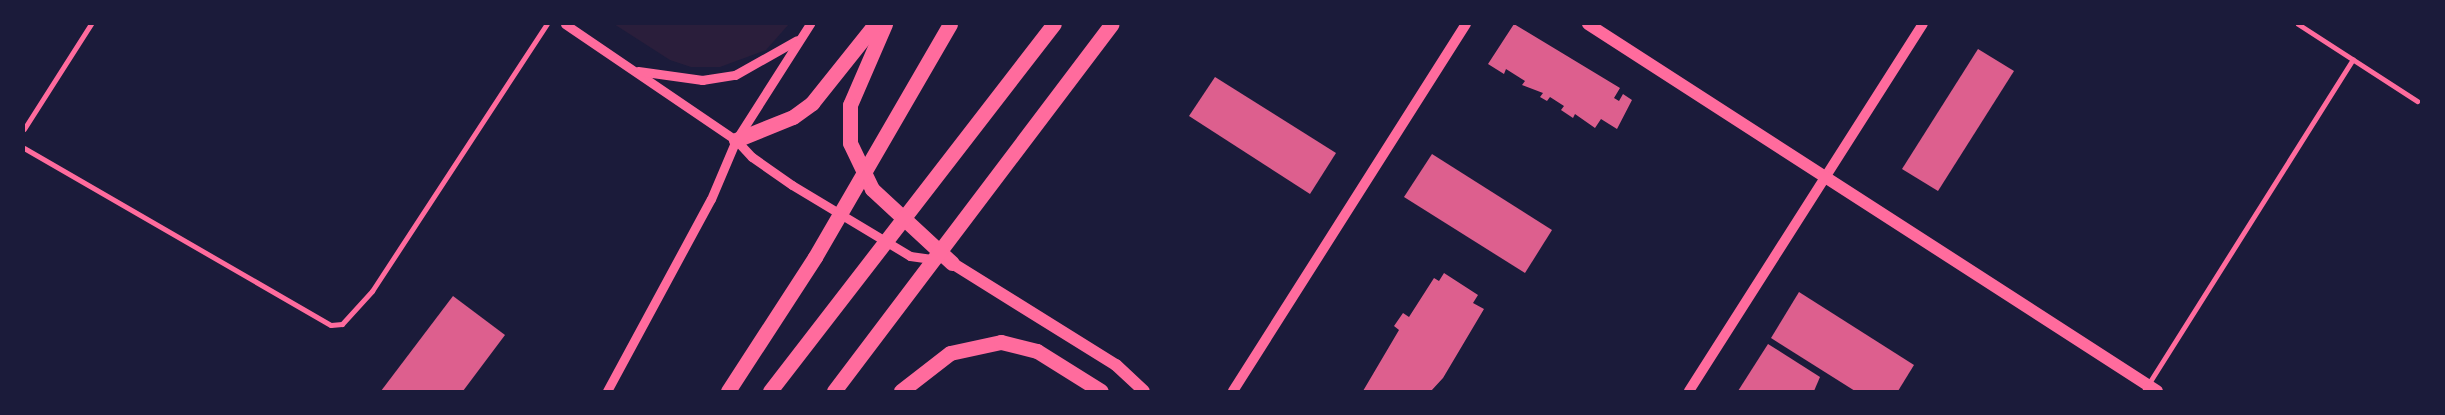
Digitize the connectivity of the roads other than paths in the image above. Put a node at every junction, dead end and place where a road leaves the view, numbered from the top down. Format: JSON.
{"nodes":[{"id":1,"x":91,"y":24,"type":"edge"},
{"id":2,"x":547,"y":24,"type":"edge"},
{"id":3,"x":565,"y":24,"type":"edge"},
{"id":4,"x":810,"y":24,"type":"edge"},
{"id":5,"x":875,"y":24,"type":"edge"},
{"id":6,"x":885,"y":24,"type":"edge"},
{"id":7,"x":950,"y":24,"type":"edge"},
{"id":8,"x":1054,"y":24,"type":"edge"},
{"id":9,"x":1112,"y":24,"type":"edge"},
{"id":10,"x":1466,"y":24,"type":"edge"},
{"id":11,"x":1588,"y":24,"type":"edge"},
{"id":12,"x":1923,"y":24,"type":"edge"},
{"id":13,"x":2298,"y":24,"type":"edge"},
{"id":14,"x":800,"y":38,"type":"junction"},
{"id":15,"x":2353,"y":60,"type":"junction"},
{"id":16,"x":633,"y":70,"type":"junction"},
{"id":17,"x":2417,"y":101,"type":"dead end"},
{"id":18,"x":24,"y":130,"type":"edge"},
{"id":19,"x":736,"y":140,"type":"junction"},
{"id":20,"x":24,"y":148,"type":"edge"},
{"id":21,"x":1824,"y":179,"type":"junction"},
{"id":22,"x":952,"y":263,"type":"junction"},
{"id":23,"x":2150,"y":389,"type":"edge"},
{"id":24,"x":606,"y":391,"type":"edge"},
{"id":25,"x":728,"y":391,"type":"edge"},
{"id":26,"x":770,"y":391,"type":"edge"},
{"id":27,"x":834,"y":391,"type":"edge"},
{"id":28,"x":901,"y":391,"type":"edge"},
{"id":29,"x":1101,"y":391,"type":"edge"},
{"id":30,"x":1144,"y":391,"type":"edge"},
{"id":31,"x":1233,"y":391,"type":"edge"},
{"id":32,"x":1689,"y":391,"type":"edge"}],
"edges":[{"from":1,"to":18,"type":"street"},
{"from":2,"to":20,"type":"street"},
{"from":3,"to":16,"type":"street"},
{"from":4,"to":14,"type":"street"},
{"from":5,"to":19,"type":"highway"},
{"from":6,"to":22,"type":"highway"},
{"from":7,"to":25,"type":"highway"},
{"from":8,"to":26,"type":"highway"},
{"from":9,"to":27,"type":"highway"},
{"from":10,"to":31,"type":"main road"},
{"from":11,"to":21,"type":"main road"},
{"from":12,"to":21,"type":"main road"},
{"from":13,"to":15,"type":"street"},
{"from":14,"to":16,"type":"street"},
{"from":14,"to":19,"type":"street"},
{"from":15,"to":17,"type":"street"},
{"from":15,"to":23,"type":"street"},
{"from":16,"to":19,"type":"street"},
{"from":19,"to":22,"type":"street"},
{"from":19,"to":24,"type":"street"},
{"from":21,"to":23,"type":"main road"},
{"from":21,"to":32,"type":"main road"},
{"from":22,"to":30,"type":"main road"},
{"from":28,"to":29,"type":"highway"}]}
